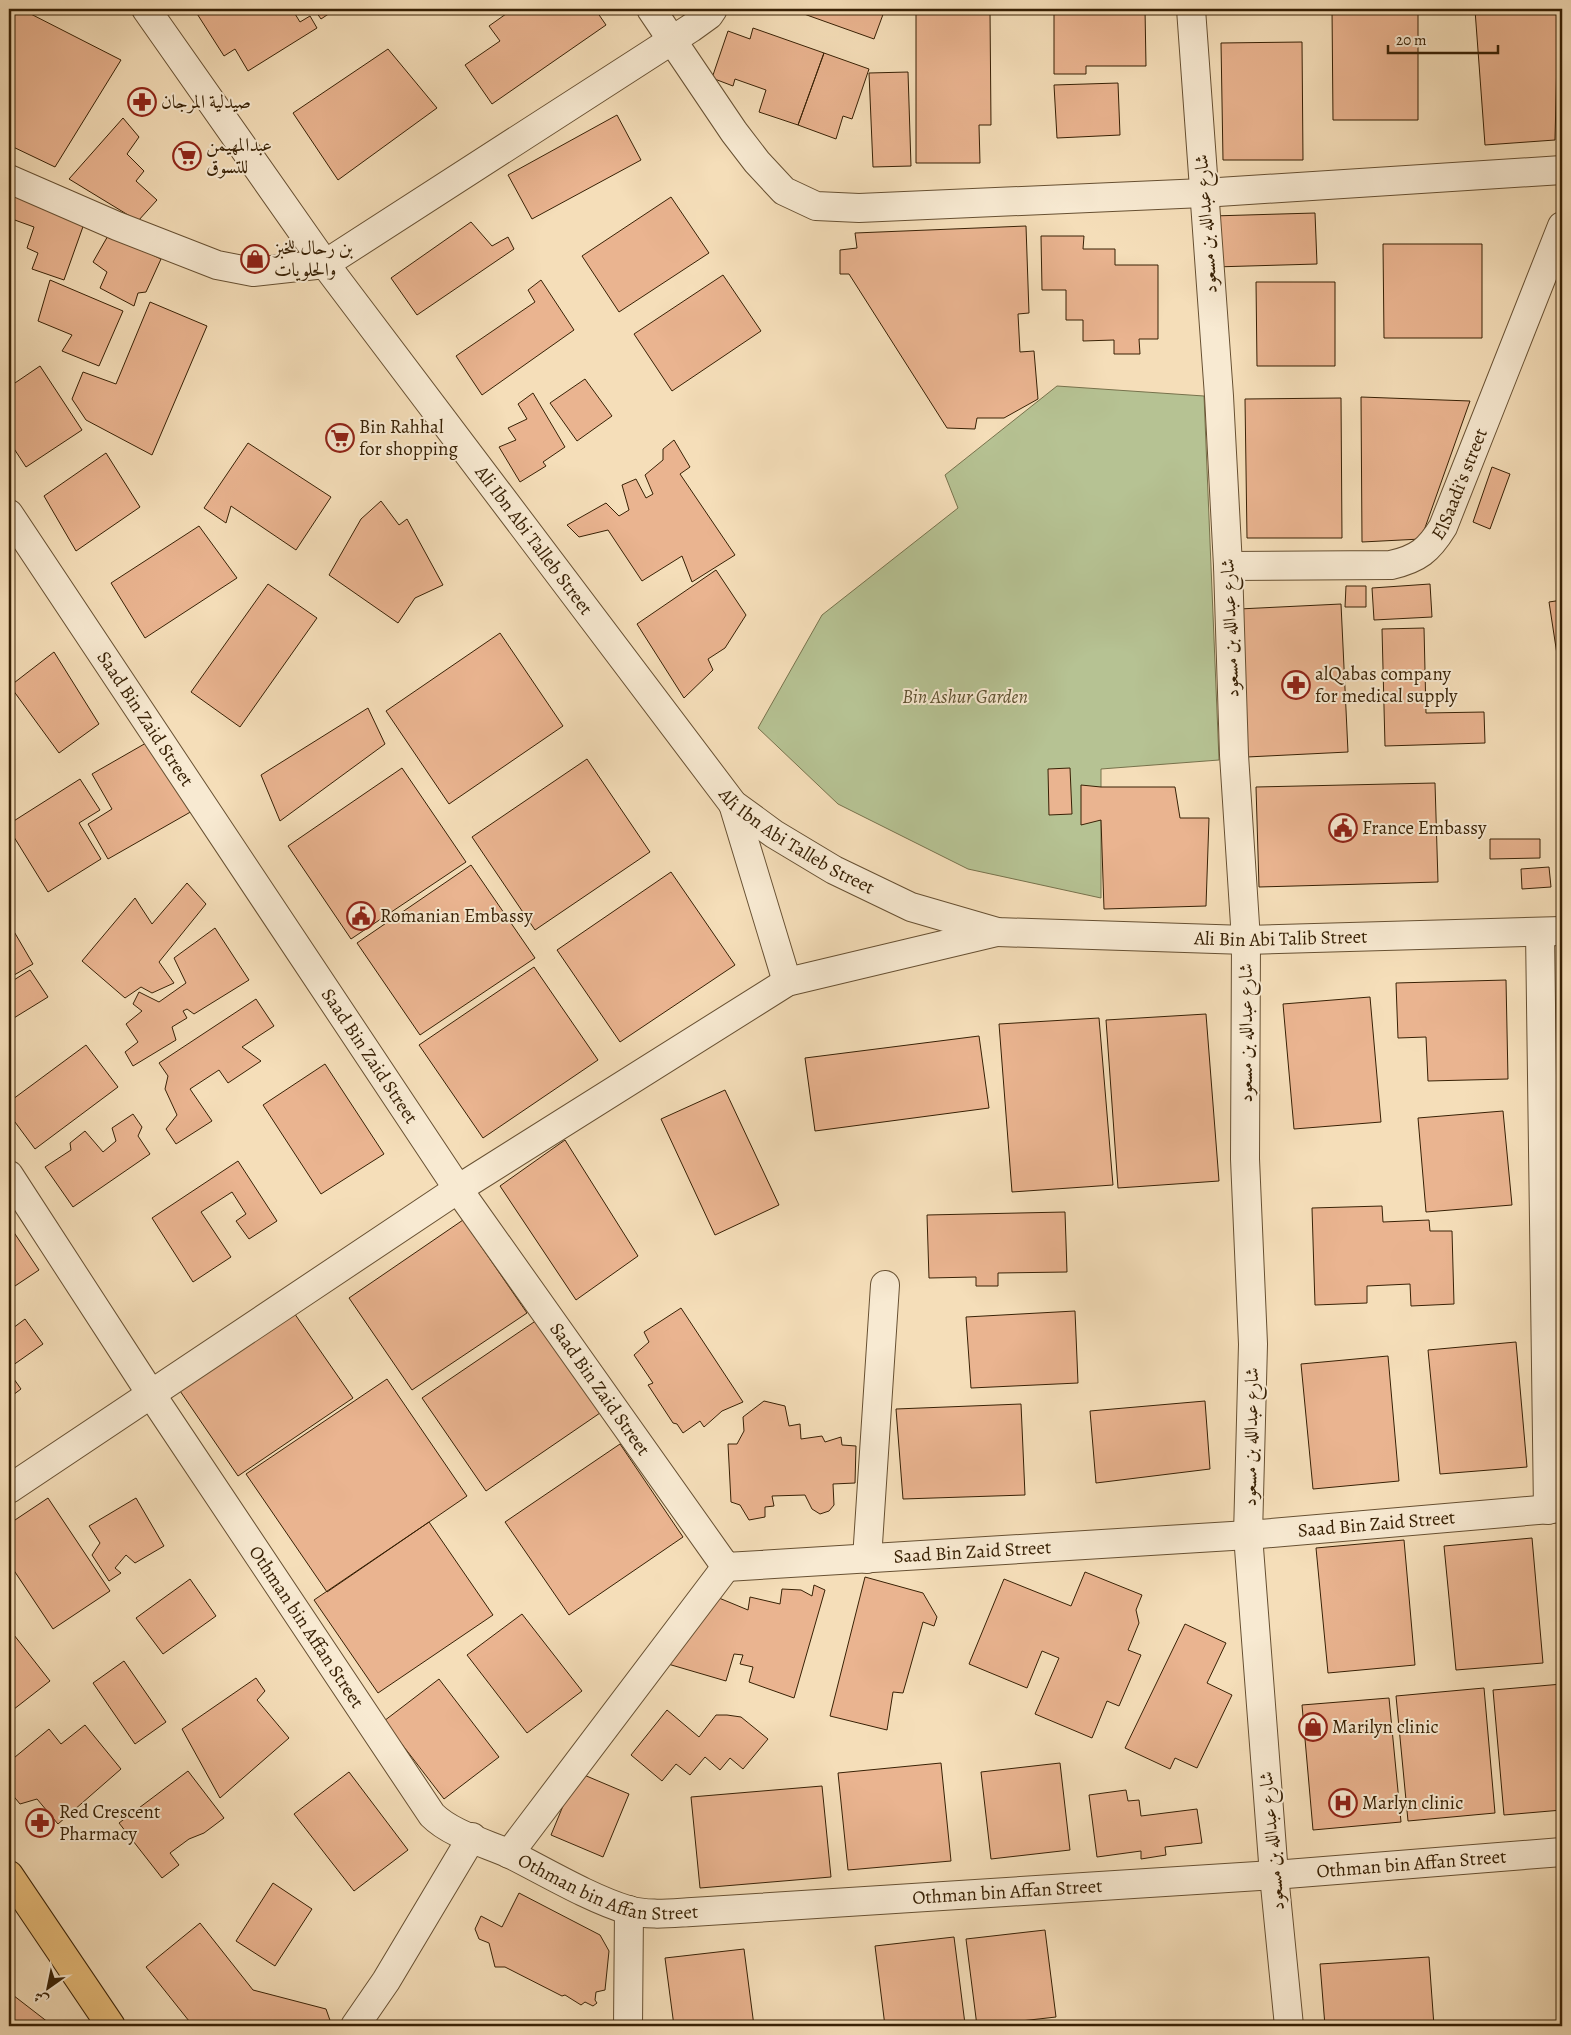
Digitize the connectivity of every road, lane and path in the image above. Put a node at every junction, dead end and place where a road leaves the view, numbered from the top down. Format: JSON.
{"nodes":[{"id":1,"x":146,"y":9,"type":"edge"},
{"id":2,"x":651,"y":9,"type":"edge"},
{"id":3,"x":712,"y":9,"type":"edge"},
{"id":4,"x":1191,"y":9,"type":"edge"},
{"id":5,"x":672,"y":39,"type":"junction"},
{"id":6,"x":1562,"y":170,"type":"edge"},
{"id":7,"x":9,"y":179,"type":"edge"},
{"id":8,"x":1203,"y":193,"type":"junction"},
{"id":9,"x":1562,"y":226,"type":"edge"},
{"id":10,"x":325,"y":264,"type":"junction"},
{"id":11,"x":9,"y":514,"type":"edge"},
{"id":12,"x":1228,"y":566,"type":"junction"},
{"id":13,"x":733,"y":804,"type":"junction"},
{"id":14,"x":997,"y":932,"type":"junction"},
{"id":15,"x":1551,"y":932,"type":"edge"},
{"id":16,"x":1246,"y":940,"type":"junction"},
{"id":17,"x":787,"y":982,"type":"junction"},
{"id":18,"x":9,"y":1175,"type":"edge"},
{"id":19,"x":458,"y":1189,"type":"junction"},
{"id":20,"x":885,"y":1285,"type":"dead end"},
{"id":21,"x":151,"y":1394,"type":"junction"},
{"id":22,"x":9,"y":1489,"type":"edge"},
{"id":23,"x":1555,"y":1509,"type":"edge"},
{"id":24,"x":1248,"y":1535,"type":"junction"},
{"id":25,"x":867,"y":1559,"type":"junction"},
{"id":26,"x":726,"y":1568,"type":"junction"},
{"id":27,"x":472,"y":1837,"type":"junction"},
{"id":28,"x":1562,"y":1852,"type":"edge"},
{"id":29,"x":509,"y":1854,"type":"junction"},
{"id":30,"x":9,"y":1875,"type":"edge"},
{"id":31,"x":1274,"y":1875,"type":"junction"},
{"id":32,"x":629,"y":1910,"type":"junction"},
{"id":33,"x":111,"y":2026,"type":"edge"},
{"id":34,"x":354,"y":2026,"type":"edge"},
{"id":35,"x":628,"y":2026,"type":"edge"},
{"id":36,"x":1289,"y":2026,"type":"edge"}],
"edges":[{"from":1,"to":10,"type":"street","name":"Ali Ibn Abi Talleb Street"},
{"from":2,"to":5,"type":"street"},
{"from":3,"to":5,"type":"street"},
{"from":4,"to":8,"type":"street","name":"شارع عبدالله بن مسعود"},
{"from":5,"to":8,"type":"street"},
{"from":5,"to":10,"type":"street"},
{"from":6,"to":8,"type":"street"},
{"from":7,"to":10,"type":"street"},
{"from":8,"to":12,"type":"street","name":"شارع عبدالله بن مسعود"},
{"from":9,"to":12,"type":"street","name":"ElSaadi’s street"},
{"from":10,"to":13,"type":"street","name":"Ali Ibn Abi Talleb Street"},
{"from":11,"to":19,"type":"street","name":"Saad Bin Zaid Street"},
{"from":12,"to":16,"type":"street","name":"شارع عبدالله بن مسعود"},
{"from":13,"to":14,"type":"street","name":"Ali Ibn Abi Talleb Street"},
{"from":13,"to":17,"type":"street"},
{"from":14,"to":16,"type":"street","name":"Ali Bin Abi Talib Street"},
{"from":14,"to":17,"type":"street"},
{"from":15,"to":16,"type":"street","name":"Ali Bin Abi Talib Street"},
{"from":15,"to":23,"type":"street"},
{"from":16,"to":24,"type":"street","name":"شارع عبدالله بن مسعود"},
{"from":17,"to":19,"type":"street"},
{"from":18,"to":21,"type":"street","name":"Othman bin Affan Street"},
{"from":19,"to":21,"type":"street"},
{"from":19,"to":26,"type":"street","name":"Saad Bin Zaid Street"},
{"from":20,"to":25,"type":"street"},
{"from":21,"to":22,"type":"street"},
{"from":21,"to":27,"type":"street","name":"Othman bin Affan Street"},
{"from":23,"to":24,"type":"street","name":"Saad Bin Zaid Street"},
{"from":24,"to":25,"type":"street","name":"Saad Bin Zaid Street"},
{"from":24,"to":31,"type":"street","name":"شارع عبدالله بن مسعود"},
{"from":25,"to":26,"type":"street","name":"Saad Bin Zaid Street"},
{"from":26,"to":29,"type":"street"},
{"from":27,"to":29,"type":"street","name":"Othman bin Affan Street"},
{"from":27,"to":34,"type":"street"},
{"from":28,"to":31,"type":"street","name":"Othman bin Affan Street"},
{"from":29,"to":32,"type":"street","name":"Othman bin Affan Street"},
{"from":30,"to":33,"type":"main road"},
{"from":31,"to":32,"type":"street","name":"Othman bin Affan Street"},
{"from":31,"to":36,"type":"street","name":"شارع عبدالله بن مسعود"},
{"from":32,"to":35,"type":"street"}]}
